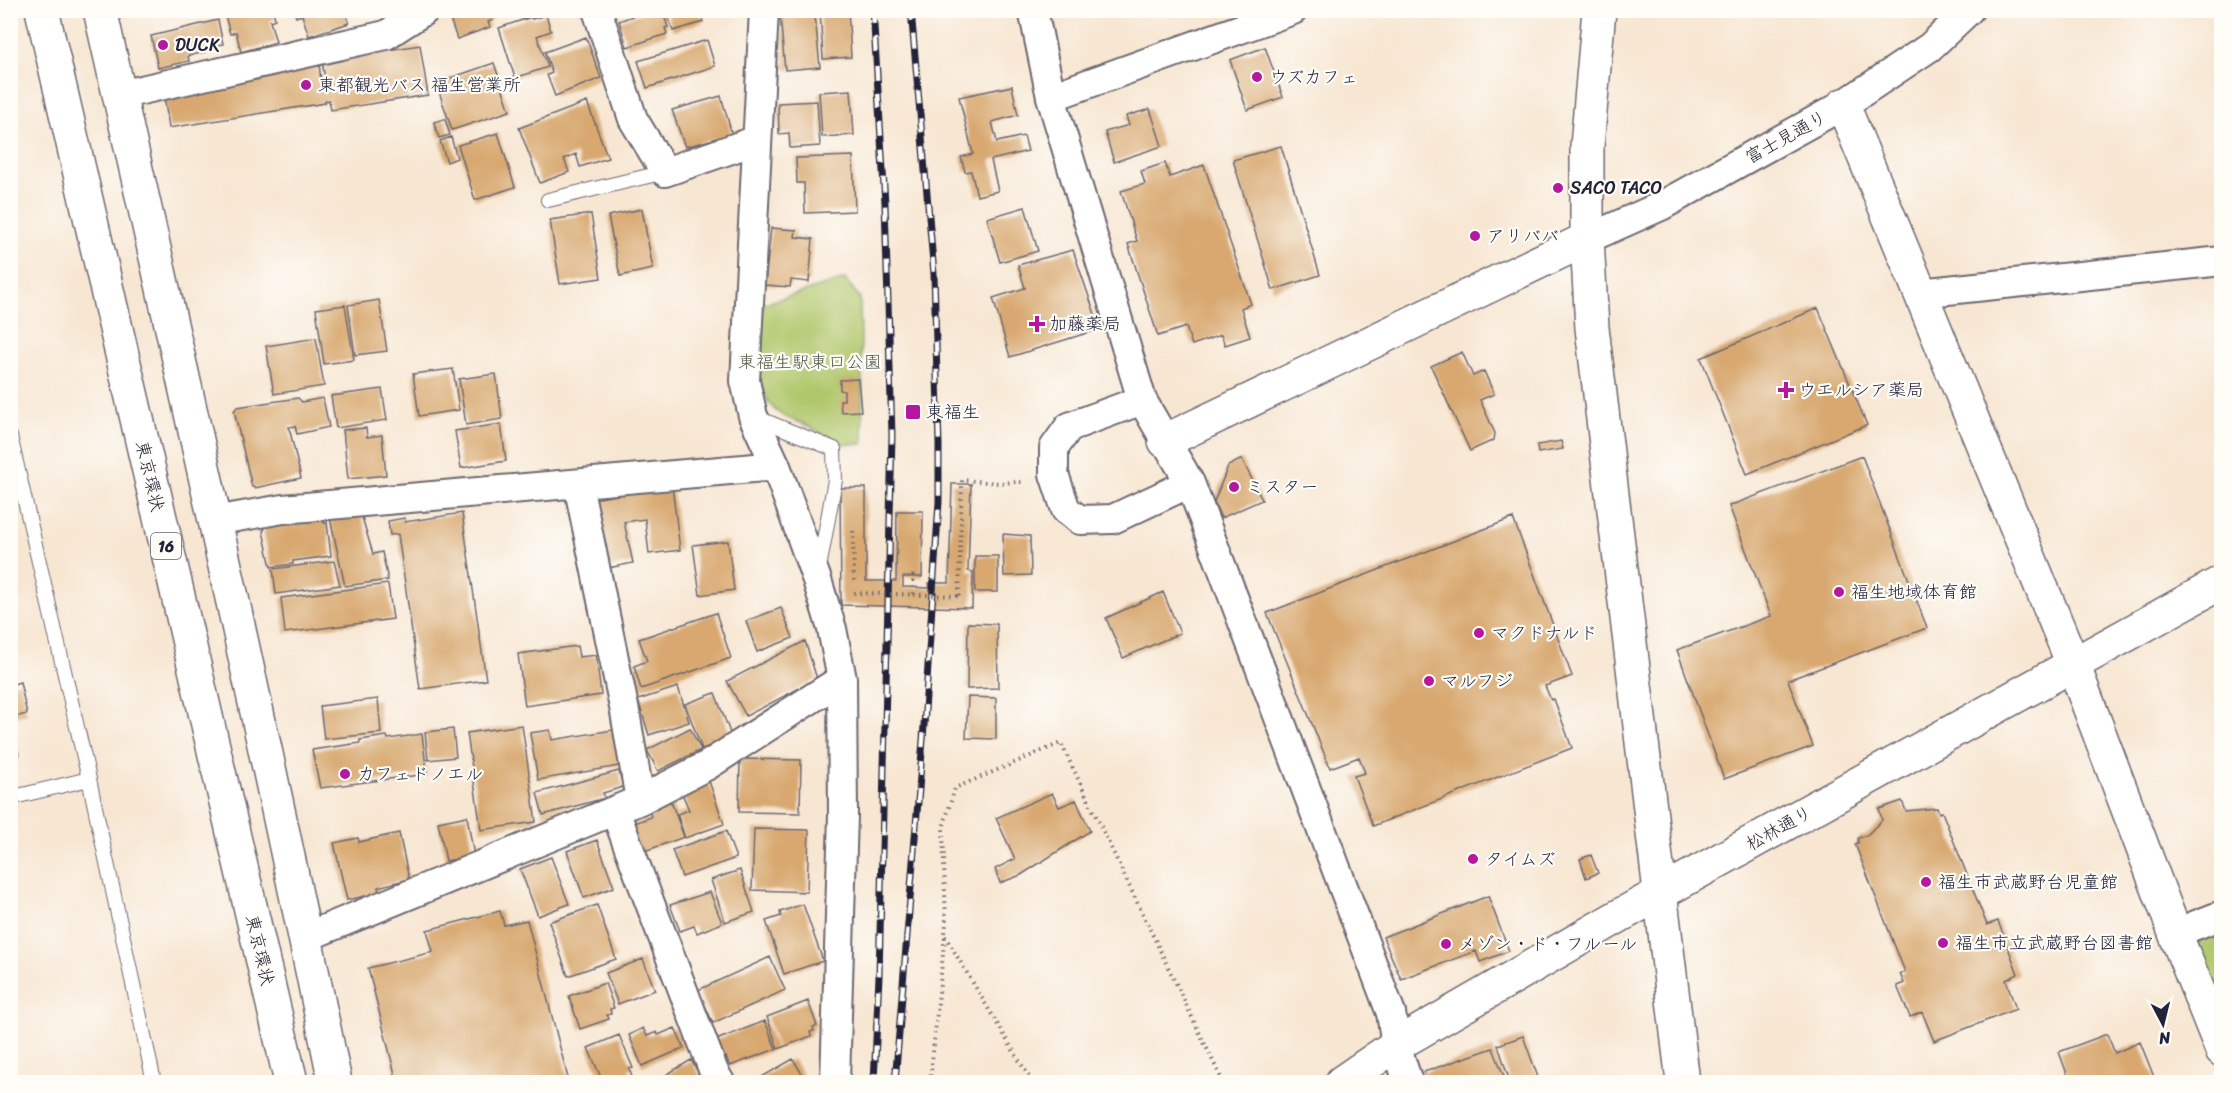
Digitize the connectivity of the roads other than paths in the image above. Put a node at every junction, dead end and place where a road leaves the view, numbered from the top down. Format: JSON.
{"nodes":[{"id":1,"x":42,"y":10,"type":"edge"},
{"id":2,"x":100,"y":10,"type":"edge"},
{"id":3,"x":425,"y":10,"type":"edge"},
{"id":4,"x":597,"y":10,"type":"edge"},
{"id":5,"x":764,"y":10,"type":"edge"},
{"id":6,"x":1033,"y":10,"type":"edge"},
{"id":7,"x":1293,"y":10,"type":"edge"},
{"id":8,"x":1599,"y":10,"type":"edge"},
{"id":9,"x":1969,"y":10,"type":"edge"},
{"id":10,"x":119,"y":95,"type":"junction"},
{"id":11,"x":1051,"y":97,"type":"junction"},
{"id":12,"x":1843,"y":105,"type":"junction"},
{"id":13,"x":757,"y":140,"type":"junction"},
{"id":14,"x":665,"y":172,"type":"junction"},
{"id":15,"x":548,"y":200,"type":"dead end"},
{"id":16,"x":1587,"y":240,"type":"junction"},
{"id":17,"x":2222,"y":261,"type":"edge"},
{"id":18,"x":1919,"y":293,"type":"junction"},
{"id":19,"x":1142,"y":400,"type":"junction"},
{"id":20,"x":753,"y":416,"type":"junction"},
{"id":21,"x":10,"y":436,"type":"edge"},
{"id":22,"x":1166,"y":441,"type":"junction"},
{"id":23,"x":776,"y":466,"type":"junction"},
{"id":24,"x":1190,"y":483,"type":"junction"},
{"id":25,"x":578,"y":484,"type":"junction"},
{"id":26,"x":214,"y":521,"type":"junction"},
{"id":27,"x":817,"y":580,"type":"junction"},
{"id":28,"x":2222,"y":582,"type":"edge"},
{"id":29,"x":2073,"y":664,"type":"junction"},
{"id":30,"x":842,"y":679,"type":"junction"},
{"id":31,"x":89,"y":779,"type":"junction"},
{"id":32,"x":10,"y":798,"type":"edge"},
{"id":33,"x":628,"y":806,"type":"junction"},
{"id":34,"x":1660,"y":894,"type":"junction"},
{"id":35,"x":2222,"y":915,"type":"edge"},
{"id":36,"x":2175,"y":933,"type":"junction"},
{"id":37,"x":306,"y":937,"type":"junction"},
{"id":38,"x":1396,"y":1045,"type":"junction"},
{"id":39,"x":2222,"y":1050,"type":"edge"},
{"id":40,"x":154,"y":1083,"type":"edge"},
{"id":41,"x":291,"y":1083,"type":"edge"},
{"id":42,"x":335,"y":1083,"type":"edge"},
{"id":43,"x":720,"y":1083,"type":"edge"},
{"id":44,"x":835,"y":1083,"type":"edge"},
{"id":45,"x":1342,"y":1083,"type":"edge"},
{"id":46,"x":1408,"y":1083,"type":"edge"},
{"id":47,"x":1683,"y":1083,"type":"edge"}],
"edges":[{"from":1,"to":41,"type":"main road","name":"東京環状","number":"16"},
{"from":2,"to":10,"type":"main road"},
{"from":3,"to":10,"type":"street"},
{"from":4,"to":14,"type":"street"},
{"from":5,"to":13,"type":"street"},
{"from":6,"to":11,"type":"street"},
{"from":7,"to":11,"type":"street"},
{"from":8,"to":16,"type":"main road"},
{"from":9,"to":12,"type":"street","name":"富士見通り"},
{"from":10,"to":26,"type":"main road"},
{"from":11,"to":19,"type":"street"},
{"from":12,"to":16,"type":"street","name":"富士見通り"},
{"from":12,"to":18,"type":"main road"},
{"from":13,"to":14,"type":"street"},
{"from":13,"to":20,"type":"street"},
{"from":14,"to":15,"type":"lane"},
{"from":16,"to":22,"type":"main road"},
{"from":16,"to":34,"type":"main road"},
{"from":17,"to":18,"type":"street"},
{"from":18,"to":29,"type":"main road"},
{"from":19,"to":22,"type":"street"},
{"from":19,"to":24,"type":"street"},
{"from":20,"to":23,"type":"street"},
{"from":20,"to":27,"type":"lane"},
{"from":21,"to":31,"type":"lane"},
{"from":22,"to":24,"type":"street"},
{"from":23,"to":25,"type":"street"},
{"from":23,"to":27,"type":"street"},
{"from":24,"to":38,"type":"street"},
{"from":25,"to":26,"type":"street"},
{"from":25,"to":33,"type":"street"},
{"from":26,"to":37,"type":"main road"},
{"from":27,"to":30,"type":"street"},
{"from":28,"to":29,"type":"main road","name":"松林通り"},
{"from":29,"to":34,"type":"main road","name":"松林通り"},
{"from":29,"to":36,"type":"main road"},
{"from":30,"to":33,"type":"street"},
{"from":30,"to":44,"type":"street"},
{"from":31,"to":32,"type":"lane"},
{"from":31,"to":40,"type":"lane"},
{"from":33,"to":37,"type":"street"},
{"from":33,"to":43,"type":"street"},
{"from":34,"to":38,"type":"main road","name":"松林通り"},
{"from":34,"to":47,"type":"main road"},
{"from":35,"to":36,"type":"street"},
{"from":36,"to":39,"type":"main road"},
{"from":37,"to":42,"type":"main road"},
{"from":38,"to":45,"type":"main road","name":"松林通り"},
{"from":38,"to":46,"type":"street"}]}
